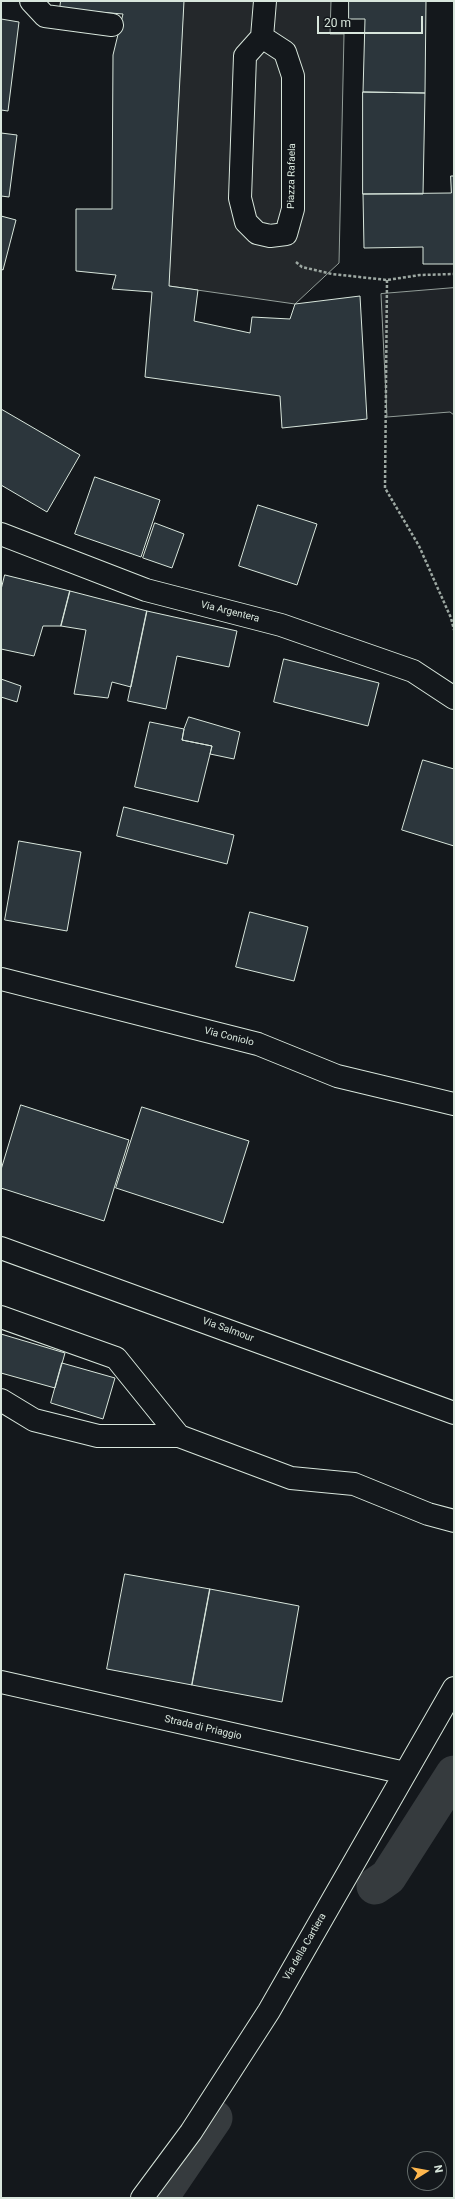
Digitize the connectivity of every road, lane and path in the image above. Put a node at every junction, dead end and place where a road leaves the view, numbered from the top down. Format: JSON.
{"nodes":[{"id":1,"x":30,"y":1,"type":"edge"},
{"id":2,"x":264,"y":1,"type":"edge"},
{"id":3,"x":112,"y":25,"type":"dead end"},
{"id":4,"x":262,"y":37,"type":"junction"},
{"id":5,"x":286,"y":234,"type":"junction"},
{"id":6,"x":454,"y":274,"type":"edge"},
{"id":7,"x":387,"y":280,"type":"junction"},
{"id":8,"x":1,"y":534,"type":"edge"},
{"id":9,"x":454,"y":630,"type":"edge"},
{"id":10,"x":454,"y":698,"type":"edge"},
{"id":11,"x":1,"y":979,"type":"edge"},
{"id":12,"x":454,"y":1104,"type":"edge"},
{"id":13,"x":1,"y":1248,"type":"edge"},
{"id":14,"x":1,"y":1316,"type":"edge"},
{"id":15,"x":1,"y":1400,"type":"edge"},
{"id":16,"x":454,"y":1413,"type":"edge"},
{"id":17,"x":179,"y":1436,"type":"junction"},
{"id":18,"x":454,"y":1521,"type":"edge"},
{"id":19,"x":1,"y":1682,"type":"edge"},
{"id":20,"x":454,"y":1688,"type":"edge"},
{"id":21,"x":405,"y":1773,"type":"junction"},
{"id":22,"x":142,"y":2198,"type":"edge"}],
"edges":[{"from":1,"to":3,"type":"street"},
{"from":2,"to":4,"type":"street"},
{"from":4,"to":5,"type":"street","name":"Piazza Rafaela"},
{"from":4,"to":5,"type":"street"},
{"from":5,"to":7,"type":"path"},
{"from":6,"to":7,"type":"path"},
{"from":7,"to":9,"type":"path"},
{"from":8,"to":10,"type":"street","name":"Via Argentera"},
{"from":11,"to":12,"type":"street","name":"Via Coniolo"},
{"from":13,"to":16,"type":"street","name":"Via Salmour"},
{"from":14,"to":17,"type":"street"},
{"from":15,"to":17,"type":"street"},
{"from":17,"to":18,"type":"street"},
{"from":19,"to":21,"type":"street","name":"Strada di Priaggio"},
{"from":20,"to":21,"type":"street","name":"Via della Cartiera"},
{"from":21,"to":22,"type":"street","name":"Via della Cartiera"}]}
